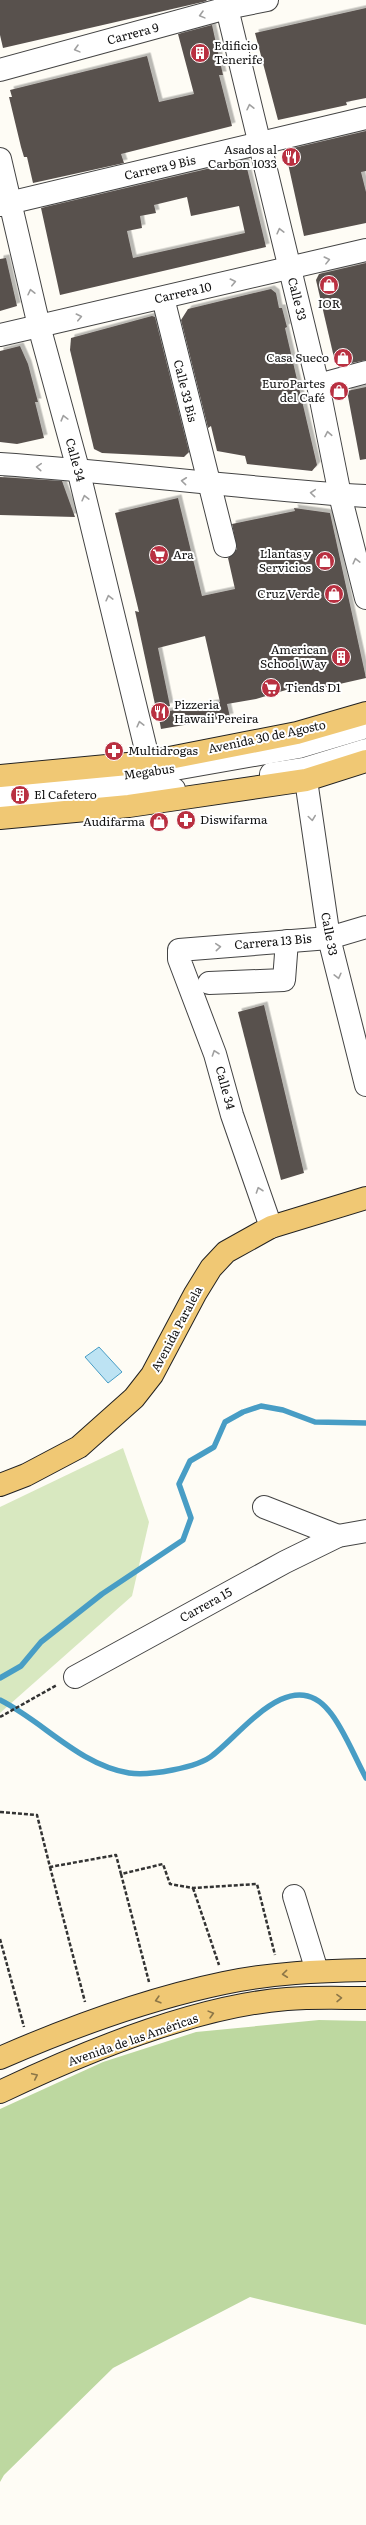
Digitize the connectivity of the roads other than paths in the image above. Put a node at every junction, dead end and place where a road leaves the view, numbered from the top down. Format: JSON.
{"nodes":[{"id":1,"x":267,"y":0,"type":"edge"},
{"id":2,"x":226,"y":4,"type":"edge"},
{"id":3,"x":0,"y":70,"type":"edge"},
{"id":4,"x":366,"y":118,"type":"edge"},
{"id":5,"x":259,"y":144,"type":"junction"},
{"id":6,"x":0,"y":160,"type":"edge"},
{"id":7,"x":6,"y":204,"type":"edge"},
{"id":8,"x":366,"y":250,"type":"edge"},
{"id":9,"x":289,"y":269,"type":"junction"},
{"id":10,"x":163,"y":298,"type":"junction"},
{"id":11,"x":39,"y":326,"type":"junction"},
{"id":12,"x":0,"y":335,"type":"edge"},
{"id":13,"x":366,"y":372,"type":"edge"},
{"id":14,"x":318,"y":385,"type":"junction"},
{"id":15,"x":0,"y":464,"type":"edge"},
{"id":16,"x":78,"y":469,"type":"junction"},
{"id":17,"x":208,"y":483,"type":"junction"},
{"id":18,"x":340,"y":495,"type":"junction"},
{"id":19,"x":366,"y":496,"type":"edge"},
{"id":20,"x":225,"y":546,"type":"dead end"},
{"id":21,"x":366,"y":598,"type":"edge"},
{"id":22,"x":366,"y":713,"type":"edge"},
{"id":23,"x":366,"y":728,"type":"edge"},
{"id":24,"x":366,"y":750,"type":"edge"},
{"id":25,"x":366,"y":761,"type":"edge"},
{"id":26,"x":149,"y":762,"type":"junction"},
{"id":27,"x":0,"y":776,"type":"edge"},
{"id":28,"x":306,"y":780,"type":"junction"},
{"id":29,"x":0,"y":788,"type":"edge"},
{"id":30,"x":0,"y":807,"type":"edge"},
{"id":31,"x":0,"y":818,"type":"edge"},
{"id":32,"x":366,"y":927,"type":"edge"},
{"id":33,"x":329,"y":938,"type":"junction"},
{"id":34,"x":287,"y":941,"type":"junction"},
{"id":35,"x":179,"y":950,"type":"joint"},
{"id":36,"x":209,"y":983,"type":"dead end"},
{"id":37,"x":365,"y":1081,"type":"edge"},
{"id":38,"x":366,"y":1198,"type":"edge"},
{"id":39,"x":272,"y":1227,"type":"junction"},
{"id":40,"x":0,"y":1485,"type":"edge"},
{"id":41,"x":264,"y":1507,"type":"dead end"},
{"id":42,"x":366,"y":1531,"type":"edge"},
{"id":43,"x":338,"y":1536,"type":"junction"},
{"id":44,"x":75,"y":1677,"type":"dead end"},
{"id":45,"x":294,"y":1896,"type":"dead end"},
{"id":46,"x":366,"y":1970,"type":"edge"},
{"id":47,"x":317,"y":1971,"type":"junction"},
{"id":48,"x":366,"y":1998,"type":"edge"},
{"id":49,"x":0,"y":2058,"type":"edge"},
{"id":50,"x":0,"y":2092,"type":"edge"}],
"edges":[{"from":1,"to":2,"type":"street","name":"Carrera 9"},
{"from":2,"to":3,"type":"street","name":"Carrera 9","one_way":true},
{"from":5,"to":2,"type":"street","name":"Calle 33","one_way":true},
{"from":4,"to":5,"type":"street","name":"Carrera 9 Bis"},
{"from":5,"to":7,"type":"street","name":"Carrera 9 Bis"},
{"from":9,"to":5,"type":"street","name":"Calle 33","one_way":true},
{"from":6,"to":7,"type":"street","name":"Calle 34"},
{"from":11,"to":7,"type":"street","name":"Calle 34","one_way":true},
{"from":9,"to":8,"type":"street","name":"Carrera 10","one_way":true},
{"from":10,"to":9,"type":"street","name":"Carrera 10","one_way":true},
{"from":9,"to":14,"type":"street","name":"Calle 33"},
{"from":11,"to":10,"type":"street","name":"Carrera 10","one_way":true},
{"from":10,"to":17,"type":"street","name":"Calle 33 Bis"},
{"from":11,"to":12,"type":"street","name":"Carrera 10"},
{"from":16,"to":11,"type":"street","name":"Calle 34","one_way":true},
{"from":13,"to":14,"type":"street"},
{"from":18,"to":14,"type":"street","name":"Calle 33","one_way":true},
{"from":16,"to":15,"type":"street","one_way":true},
{"from":17,"to":16,"type":"street","one_way":true},
{"from":26,"to":16,"type":"street","name":"Calle 34","one_way":true},
{"from":18,"to":17,"type":"street","one_way":true},
{"from":17,"to":20,"type":"street","name":"Calle 33 Bis"},
{"from":18,"to":19,"type":"street"},
{"from":21,"to":18,"type":"street","name":"Calle 33","one_way":true},
{"from":22,"to":26,"type":"main road","name":"Avenida 30 de Agosto"},
{"from":23,"to":29,"type":"street","name":"Megabus"},
{"from":24,"to":30,"type":"street","name":"Megabus"},
{"from":25,"to":28,"type":"main road"},
{"from":26,"to":27,"type":"main road","name":"Avenida 30 de Agosto"},
{"from":28,"to":31,"type":"main road"},
{"from":28,"to":33,"type":"street","name":"Calle 33","one_way":true},
{"from":32,"to":33,"type":"street","name":"Carrera 13 Bis"},
{"from":33,"to":34,"type":"street","name":"Carrera 13 Bis"},
{"from":33,"to":37,"type":"street","name":"Calle 33","one_way":true},
{"from":35,"to":34,"type":"street","name":"Carrera 13 Bis","one_way":true},
{"from":34,"to":36,"type":"street"},
{"from":39,"to":35,"type":"street","name":"Calle 34","one_way":true},
{"from":38,"to":39,"type":"main road","name":"Avenida Paralela"},
{"from":39,"to":40,"type":"main road","name":"Avenida Paralela"},
{"from":41,"to":43,"type":"street"},
{"from":42,"to":43,"type":"street","name":"Carrera 15"},
{"from":43,"to":44,"type":"street","name":"Carrera 15"},
{"from":45,"to":47,"type":"street"},
{"from":46,"to":47,"type":"main road"},
{"from":47,"to":49,"type":"main road","one_way":true},
{"from":50,"to":48,"type":"main road","name":"Avenida de las Américas","one_way":true}]}
